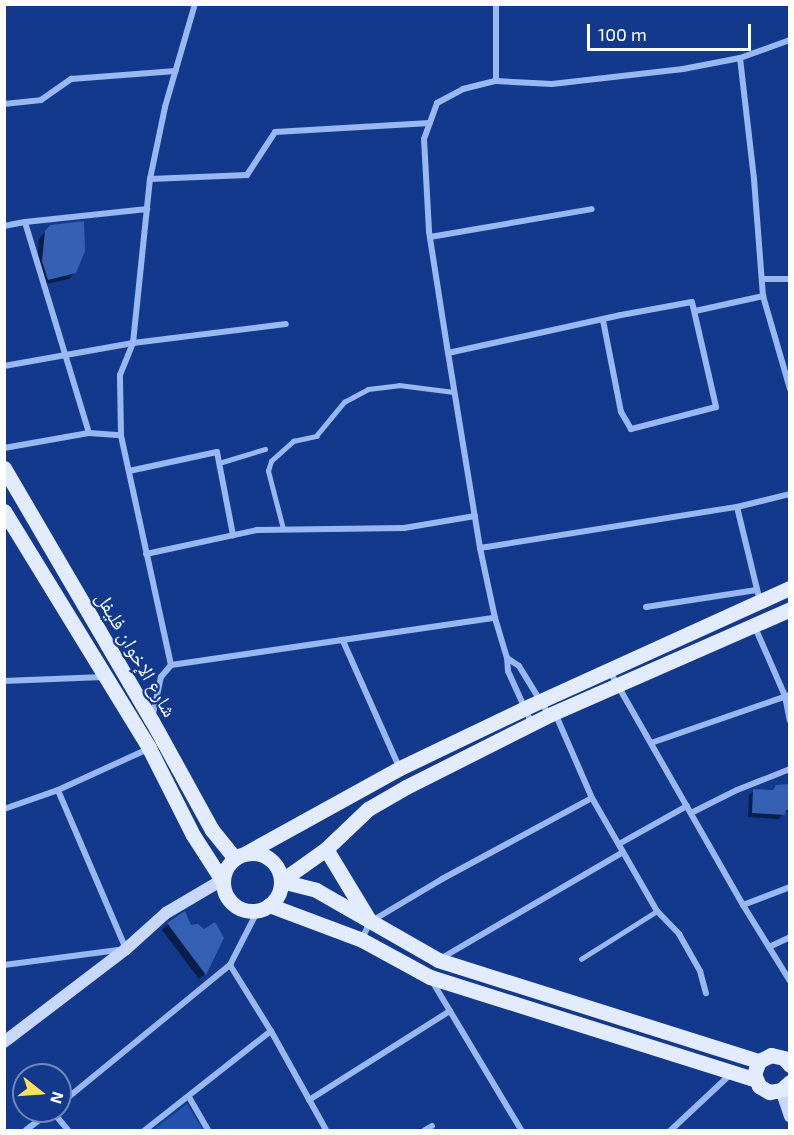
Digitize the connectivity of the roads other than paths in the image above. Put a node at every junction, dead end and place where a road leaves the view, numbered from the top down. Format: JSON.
{"nodes":[{"id":1,"x":195,"y":4,"type":"edge"},
{"id":2,"x":496,"y":4,"type":"edge"},
{"id":3,"x":789,"y":40,"type":"edge"},
{"id":4,"x":740,"y":58,"type":"junction"},
{"id":5,"x":176,"y":71,"type":"junction"},
{"id":6,"x":496,"y":81,"type":"junction"},
{"id":7,"x":4,"y":104,"type":"edge"},
{"id":8,"x":430,"y":123,"type":"junction"},
{"id":9,"x":150,"y":179,"type":"junction"},
{"id":10,"x":592,"y":208,"type":"dead end"},
{"id":11,"x":147,"y":209,"type":"junction"},
{"id":12,"x":25,"y":222,"type":"junction"},
{"id":13,"x":4,"y":226,"type":"edge"},
{"id":14,"x":430,"y":237,"type":"junction"},
{"id":15,"x":763,"y":279,"type":"junction"},
{"id":16,"x":789,"y":279,"type":"edge"},
{"id":17,"x":763,"y":296,"type":"junction"},
{"id":18,"x":694,"y":311,"type":"junction"},
{"id":19,"x":603,"y":320,"type":"junction"},
{"id":20,"x":286,"y":324,"type":"dead end"},
{"id":21,"x":133,"y":343,"type":"junction"},
{"id":22,"x":448,"y":353,"type":"junction"},
{"id":23,"x":65,"y":354,"type":"junction"},
{"id":24,"x":4,"y":366,"type":"edge"},
{"id":25,"x":788,"y":379,"type":"edge"},
{"id":26,"x":789,"y":388,"type":"edge"},
{"id":27,"x":454,"y":392,"type":"junction"},
{"id":28,"x":89,"y":433,"type":"junction"},
{"id":29,"x":121,"y":435,"type":"junction"},
{"id":30,"x":4,"y":448,"type":"edge"},
{"id":31,"x":265,"y":448,"type":"dead end"},
{"id":32,"x":219,"y":463,"type":"junction"},
{"id":33,"x":4,"y":468,"type":"edge"},
{"id":34,"x":129,"y":471,"type":"junction"},
{"id":35,"x":789,"y":494,"type":"edge"},
{"id":36,"x":737,"y":507,"type":"junction"},
{"id":37,"x":4,"y":511,"type":"edge"},
{"id":38,"x":475,"y":516,"type":"junction"},
{"id":39,"x":283,"y":529,"type":"junction"},
{"id":40,"x":233,"y":535,"type":"junction"},
{"id":41,"x":480,"y":548,"type":"junction"},
{"id":42,"x":146,"y":554,"type":"junction"},
{"id":43,"x":789,"y":588,"type":"edge"},
{"id":44,"x":758,"y":596,"type":"junction"},
{"id":45,"x":646,"y":607,"type":"dead end"},
{"id":46,"x":789,"y":609,"type":"edge"},
{"id":47,"x":495,"y":618,"type":"junction"},
{"id":48,"x":754,"y":625,"type":"junction"},
{"id":49,"x":343,"y":641,"type":"junction"},
{"id":50,"x":507,"y":658,"type":"junction"},
{"id":51,"x":171,"y":665,"type":"junction"},
{"id":52,"x":609,"y":670,"type":"junction"},
{"id":53,"x":106,"y":677,"type":"junction"},
{"id":54,"x":4,"y":681,"type":"edge"},
{"id":55,"x":617,"y":686,"type":"junction"},
{"id":56,"x":787,"y":696,"type":"edge"},
{"id":57,"x":542,"y":700,"type":"junction"},
{"id":58,"x":525,"y":708,"type":"junction"},
{"id":59,"x":552,"y":714,"type":"junction"},
{"id":60,"x":152,"y":721,"type":"junction"},
{"id":61,"x":789,"y":721,"type":"edge"},
{"id":62,"x":532,"y":725,"type":"junction"},
{"id":63,"x":651,"y":743,"type":"junction"},
{"id":64,"x":149,"y":748,"type":"junction"},
{"id":65,"x":400,"y":768,"type":"junction"},
{"id":66,"x":789,"y":769,"type":"edge"},
{"id":67,"x":58,"y":790,"type":"junction"},
{"id":68,"x":592,"y":798,"type":"junction"},
{"id":69,"x":687,"y":806,"type":"junction"},
{"id":70,"x":4,"y":809,"type":"edge"},
{"id":71,"x":691,"y":813,"type":"junction"},
{"id":72,"x":619,"y":844,"type":"junction"},
{"id":73,"x":326,"y":849,"type":"junction"},
{"id":74,"x":623,"y":852,"type":"junction"},
{"id":75,"x":241,"y":855,"type":"junction"},
{"id":76,"x":222,"y":880,"type":"junction"},
{"id":77,"x":281,"y":881,"type":"junction"},
{"id":78,"x":789,"y":888,"type":"edge"},
{"id":79,"x":743,"y":905,"type":"junction"},
{"id":80,"x":263,"y":908,"type":"junction"},
{"id":81,"x":657,"y":911,"type":"junction"},
{"id":82,"x":370,"y":922,"type":"junction"},
{"id":83,"x":789,"y":937,"type":"edge"},
{"id":84,"x":362,"y":940,"type":"junction"},
{"id":85,"x":769,"y":947,"type":"junction"},
{"id":86,"x":126,"y":948,"type":"junction"},
{"id":87,"x":581,"y":959,"type":"dead end"},
{"id":88,"x":438,"y":960,"type":"junction"},
{"id":89,"x":4,"y":965,"type":"edge"},
{"id":90,"x":230,"y":965,"type":"junction"},
{"id":91,"x":430,"y":977,"type":"junction"},
{"id":92,"x":789,"y":981,"type":"edge"},
{"id":93,"x":706,"y":993,"type":"dead end"},
{"id":94,"x":450,"y":1011,"type":"junction"},
{"id":95,"x":271,"y":1031,"type":"junction"},
{"id":96,"x":4,"y":1042,"type":"edge"},
{"id":97,"x":787,"y":1058,"type":"edge"},
{"id":98,"x":759,"y":1061,"type":"junction"},
{"id":99,"x":733,"y":1072,"type":"junction"},
{"id":100,"x":756,"y":1080,"type":"junction"},
{"id":101,"x":786,"y":1087,"type":"edge"},
{"id":102,"x":72,"y":1094,"type":"edge"},
{"id":103,"x":189,"y":1096,"type":"junction"},
{"id":104,"x":309,"y":1100,"type":"junction"},
{"id":105,"x":789,"y":1116,"type":"edge"},
{"id":106,"x":432,"y":1126,"type":"dead end"},
{"id":107,"x":145,"y":1131,"type":"edge"},
{"id":108,"x":208,"y":1131,"type":"edge"},
{"id":109,"x":326,"y":1131,"type":"edge"},
{"id":110,"x":425,"y":1131,"type":"edge"},
{"id":111,"x":520,"y":1131,"type":"edge"},
{"id":112,"x":671,"y":1131,"type":"edge"}],
"edges":[{"from":1,"to":5,"type":"street"},
{"from":2,"to":6,"type":"street"},
{"from":3,"to":4,"type":"street"},
{"from":4,"to":6,"type":"street"},
{"from":4,"to":15,"type":"street"},
{"from":5,"to":7,"type":"street"},
{"from":5,"to":9,"type":"street"},
{"from":6,"to":8,"type":"street"},
{"from":8,"to":9,"type":"street"},
{"from":8,"to":14,"type":"street"},
{"from":9,"to":11,"type":"street"},
{"from":10,"to":14,"type":"street"},
{"from":11,"to":12,"type":"street"},
{"from":11,"to":21,"type":"street"},
{"from":12,"to":13,"type":"street"},
{"from":12,"to":23,"type":"street"},
{"from":14,"to":22,"type":"street"},
{"from":15,"to":16,"type":"street"},
{"from":15,"to":17,"type":"street"},
{"from":17,"to":18,"type":"street"},
{"from":17,"to":25,"type":"street"},
{"from":18,"to":19,"type":"street"},
{"from":18,"to":19,"type":"street"},
{"from":19,"to":22,"type":"street"},
{"from":20,"to":21,"type":"street"},
{"from":21,"to":23,"type":"street"},
{"from":21,"to":29,"type":"street"},
{"from":22,"to":27,"type":"street"},
{"from":23,"to":24,"type":"street"},
{"from":23,"to":28,"type":"street"},
{"from":25,"to":26,"type":"street"},
{"from":27,"to":38,"type":"street"},
{"from":27,"to":39,"type":"lane"},
{"from":28,"to":29,"type":"street"},
{"from":28,"to":30,"type":"street"},
{"from":29,"to":34,"type":"street"},
{"from":31,"to":32,"type":"lane"},
{"from":32,"to":34,"type":"street"},
{"from":32,"to":40,"type":"street"},
{"from":33,"to":60,"type":"main road","name":"شارع الإخوان فليفل"},
{"from":34,"to":42,"type":"street"},
{"from":35,"to":36,"type":"street"},
{"from":36,"to":41,"type":"street"},
{"from":36,"to":44,"type":"street"},
{"from":37,"to":53,"type":"main road","name":"شارع الإخوان فليفل"},
{"from":38,"to":39,"type":"street"},
{"from":38,"to":41,"type":"street"},
{"from":39,"to":40,"type":"street"},
{"from":40,"to":42,"type":"street"},
{"from":41,"to":47,"type":"street"},
{"from":42,"to":51,"type":"street"},
{"from":43,"to":44,"type":"main road"},
{"from":44,"to":45,"type":"street"},
{"from":44,"to":52,"type":"main road"},
{"from":46,"to":48,"type":"main road"},
{"from":47,"to":49,"type":"street"},
{"from":47,"to":50,"type":"street"},
{"from":48,"to":55,"type":"main road"},
{"from":48,"to":56,"type":"street"},
{"from":49,"to":51,"type":"street"},
{"from":49,"to":65,"type":"street"},
{"from":50,"to":57,"type":"street"},
{"from":50,"to":58,"type":"street"},
{"from":51,"to":60,"type":"street"},
{"from":52,"to":55,"type":"street"},
{"from":52,"to":57,"type":"main road"},
{"from":53,"to":54,"type":"street"},
{"from":53,"to":64,"type":"main road","name":"شارع الإخوان فليفل"},
{"from":55,"to":59,"type":"main road"},
{"from":55,"to":63,"type":"street"},
{"from":56,"to":61,"type":"street"},
{"from":56,"to":63,"type":"street"},
{"from":57,"to":58,"type":"main road"},
{"from":57,"to":59,"type":"street"},
{"from":58,"to":62,"type":"street"},
{"from":58,"to":65,"type":"main road"},
{"from":59,"to":62,"type":"main road"},
{"from":59,"to":68,"type":"street"},
{"from":60,"to":75,"type":"main road","name":"شارع الإخوان فليفل"},
{"from":62,"to":73,"type":"main road"},
{"from":63,"to":69,"type":"street"},
{"from":64,"to":67,"type":"street"},
{"from":64,"to":76,"type":"main road","name":"شارع الإخوان فليفل"},
{"from":65,"to":75,"type":"main road"},
{"from":66,"to":71,"type":"street"},
{"from":67,"to":70,"type":"street"},
{"from":67,"to":86,"type":"street"},
{"from":68,"to":72,"type":"street"},
{"from":68,"to":82,"type":"street"},
{"from":69,"to":71,"type":"street"},
{"from":69,"to":72,"type":"street"},
{"from":71,"to":79,"type":"street"},
{"from":72,"to":74,"type":"street"},
{"from":73,"to":77,"type":"main road"},
{"from":73,"to":82,"type":"main road"},
{"from":74,"to":81,"type":"street"},
{"from":74,"to":88,"type":"street"},
{"from":75,"to":76,"type":"main road"},
{"from":75,"to":77,"type":"main road"},
{"from":76,"to":80,"type":"main road"},
{"from":76,"to":86,"type":"main road"},
{"from":77,"to":80,"type":"main road"},
{"from":77,"to":82,"type":"main road"},
{"from":78,"to":79,"type":"street"},
{"from":79,"to":85,"type":"street"},
{"from":80,"to":84,"type":"main road"},
{"from":80,"to":90,"type":"street"},
{"from":81,"to":87,"type":"lane"},
{"from":81,"to":93,"type":"street"},
{"from":82,"to":84,"type":"street"},
{"from":82,"to":88,"type":"main road"},
{"from":83,"to":85,"type":"street"},
{"from":84,"to":91,"type":"main road"},
{"from":85,"to":92,"type":"street"},
{"from":86,"to":89,"type":"street"},
{"from":86,"to":96,"type":"main road"},
{"from":88,"to":98,"type":"main road"},
{"from":90,"to":95,"type":"street"},
{"from":90,"to":102,"type":"street"},
{"from":91,"to":94,"type":"street"},
{"from":91,"to":99,"type":"main road"},
{"from":94,"to":104,"type":"street"},
{"from":94,"to":111,"type":"street"},
{"from":95,"to":103,"type":"street"},
{"from":95,"to":104,"type":"street"},
{"from":97,"to":98,"type":"main road"},
{"from":98,"to":100,"type":"main road"},
{"from":99,"to":100,"type":"main road"},
{"from":99,"to":112,"type":"street"},
{"from":100,"to":101,"type":"main road"},
{"from":101,"to":105,"type":"main road"},
{"from":103,"to":107,"type":"street"},
{"from":103,"to":108,"type":"street"},
{"from":104,"to":109,"type":"street"},
{"from":106,"to":110,"type":"street"}]}
